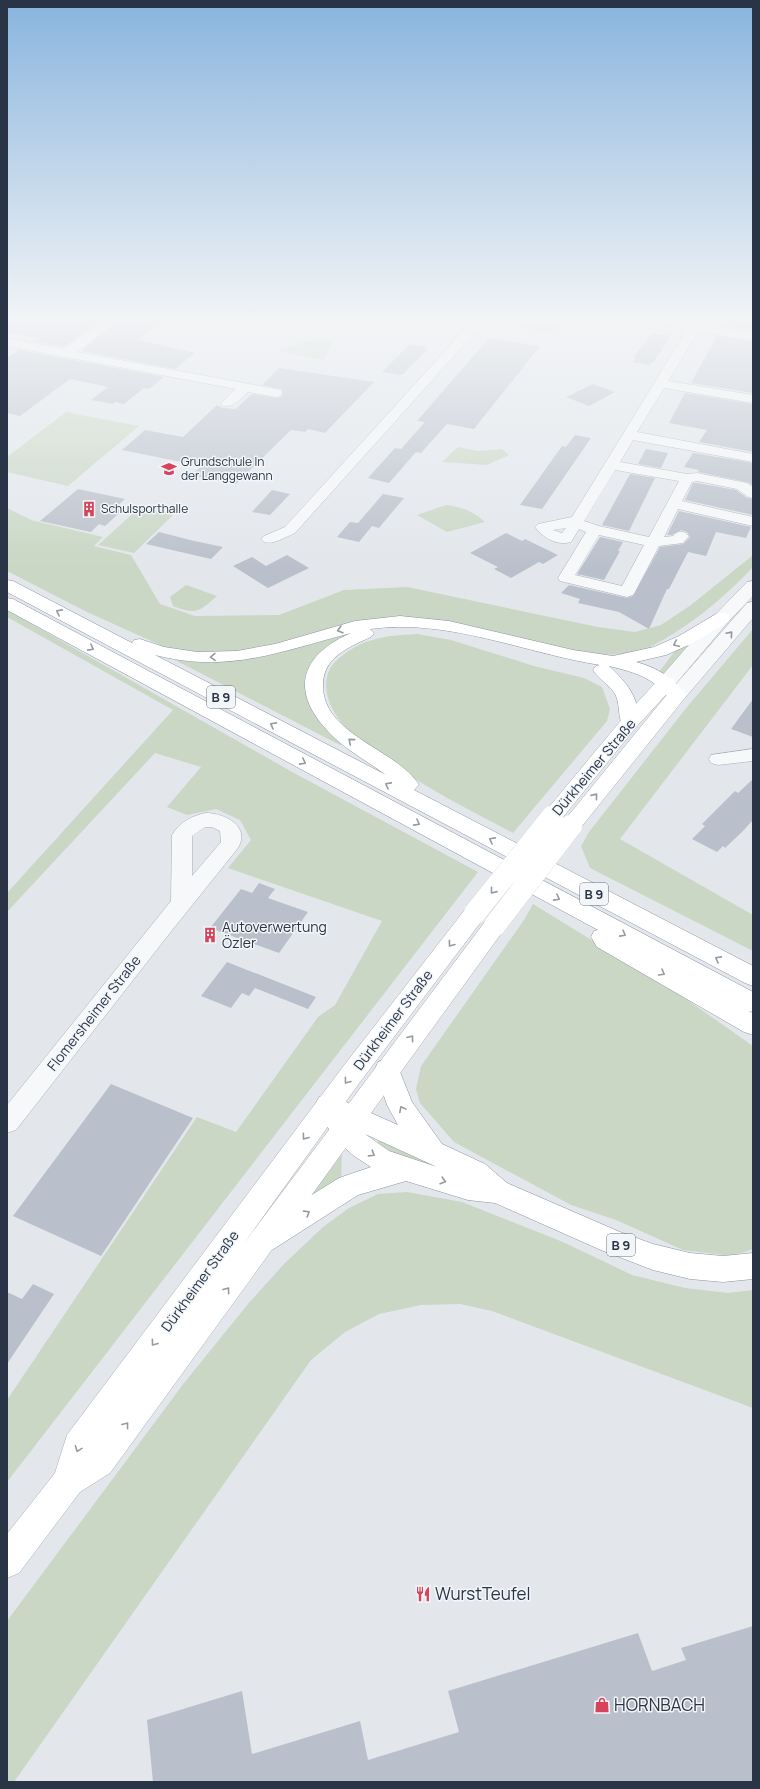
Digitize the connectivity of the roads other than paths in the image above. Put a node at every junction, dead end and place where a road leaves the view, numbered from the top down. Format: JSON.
{"nodes":[{"id":1,"x":406,"y":401,"type":"edge"},
{"id":2,"x":649,"y":401,"type":"edge"},
{"id":3,"x":629,"y":435,"type":"junction"},
{"id":4,"x":753,"y":458,"type":"edge"},
{"id":5,"x":620,"y":467,"type":"junction"},
{"id":6,"x":687,"y":478,"type":"junction"},
{"id":7,"x":753,"y":494,"type":"edge"},
{"id":8,"x":673,"y":503,"type":"junction"},
{"id":9,"x":753,"y":522,"type":"edge"},
{"id":10,"x":586,"y":526,"type":"junction"},
{"id":11,"x":681,"y":536,"type":"dead end"},
{"id":12,"x":269,"y":539,"type":"dead end"},
{"id":13,"x":653,"y":542,"type":"junction"},
{"id":14,"x":7,"y":585,"type":"edge"},
{"id":15,"x":753,"y":586,"type":"edge"},
{"id":16,"x":7,"y":603,"type":"edge"},
{"id":17,"x":753,"y":607,"type":"edge"},
{"id":18,"x":722,"y":618,"type":"junction"},
{"id":19,"x":84,"y":626,"type":"junction"},
{"id":20,"x":607,"y":666,"type":"junction"},
{"id":21,"x":668,"y":689,"type":"junction"},
{"id":22,"x":630,"y":722,"type":"junction"},
{"id":23,"x":753,"y":755,"type":"edge"},
{"id":24,"x":718,"y":759,"type":"dead end"},
{"id":25,"x":435,"y":810,"type":"junction"},
{"id":26,"x":561,"y":822,"type":"junction"},
{"id":27,"x":182,"y":902,"type":"dead end"},
{"id":28,"x":485,"y":919,"type":"junction"},
{"id":29,"x":753,"y":977,"type":"edge"},
{"id":30,"x":749,"y":1019,"type":"edge"},
{"id":31,"x":387,"y":1069,"type":"junction"},
{"id":32,"x":328,"y":1105,"type":"junction"},
{"id":33,"x":7,"y":1123,"type":"edge"},
{"id":34,"x":348,"y":1123,"type":"junction"},
{"id":35,"x":433,"y":1152,"type":"junction"},
{"id":36,"x":406,"y":1169,"type":"junction"},
{"id":37,"x":497,"y":1191,"type":"junction"},
{"id":38,"x":262,"y":1241,"type":"junction"},
{"id":39,"x":753,"y":1266,"type":"edge"},
{"id":40,"x":69,"y":1481,"type":"junction"},
{"id":41,"x":7,"y":1561,"type":"edge"}],
"edges":[{"from":1,"to":12,"type":"street"},
{"from":2,"to":3,"type":"street"},
{"from":3,"to":4,"type":"street"},
{"from":3,"to":5,"type":"street"},
{"from":5,"to":6,"type":"street"},
{"from":5,"to":10,"type":"street"},
{"from":6,"to":7,"type":"street"},
{"from":6,"to":8,"type":"street"},
{"from":8,"to":9,"type":"street"},
{"from":8,"to":13,"type":"street"},
{"from":10,"to":13,"type":"street"},
{"from":10,"to":13,"type":"street"},
{"from":11,"to":13,"type":"street"},
{"from":19,"to":14,"type":"main road","number":"B 9","one_way":true},
{"from":15,"to":18,"type":"street","name":"Dürkheimer Straße"},
{"from":16,"to":30,"type":"main road","number":"B 9","one_way":true},
{"from":21,"to":17,"type":"street","name":"Dürkheimer Straße","one_way":true},
{"from":18,"to":20,"type":"main road","one_way":true},
{"from":18,"to":21,"type":"street","name":"Dürkheimer Straße"},
{"from":20,"to":19,"type":"main road","one_way":true},
{"from":25,"to":19,"type":"main road","number":"B 9","one_way":true},
{"from":20,"to":21,"type":"main road","number":"B 9"},
{"from":20,"to":22,"type":"main road","number":"B 9"},
{"from":25,"to":20,"type":"main road","number":"B 9","one_way":true},
{"from":21,"to":22,"type":"main road","name":"Dürkheimer Straße"},
{"from":26,"to":21,"type":"main road","name":"Dürkheimer Straße","one_way":true},
{"from":22,"to":26,"type":"main road","name":"Dürkheimer Straße"},
{"from":23,"to":24,"type":"street"},
{"from":29,"to":25,"type":"main road","number":"B 9","one_way":true},
{"from":26,"to":28,"type":"main road","name":"Dürkheimer Straße","bridge":true},
{"from":27,"to":33,"type":"street","name":"Flomersheimer Straße"},
{"from":31,"to":28,"type":"main road","name":"Dürkheimer Straße","one_way":true},
{"from":28,"to":32,"type":"main road","name":"Dürkheimer Straße","one_way":true},
{"from":31,"to":34,"type":"main road","name":"Dürkheimer Straße"},
{"from":35,"to":31,"type":"main road","one_way":true},
{"from":32,"to":34,"type":"main road","number":"B 9"},
{"from":32,"to":40,"type":"main road","name":"Dürkheimer Straße","one_way":true},
{"from":34,"to":35,"type":"main road"},
{"from":34,"to":36,"type":"main road","number":"B 9","one_way":true},
{"from":34,"to":38,"type":"main road","name":"Dürkheimer Straße"},
{"from":35,"to":37,"type":"main road"},
{"from":36,"to":37,"type":"main road","number":"B 9","one_way":true},
{"from":38,"to":36,"type":"main road","one_way":true},
{"from":37,"to":39,"type":"main road","number":"B 9"},
{"from":40,"to":38,"type":"main road","name":"Dürkheimer Straße","one_way":true},
{"from":40,"to":41,"type":"main road","name":"Dürkheimer Straße"}]}
